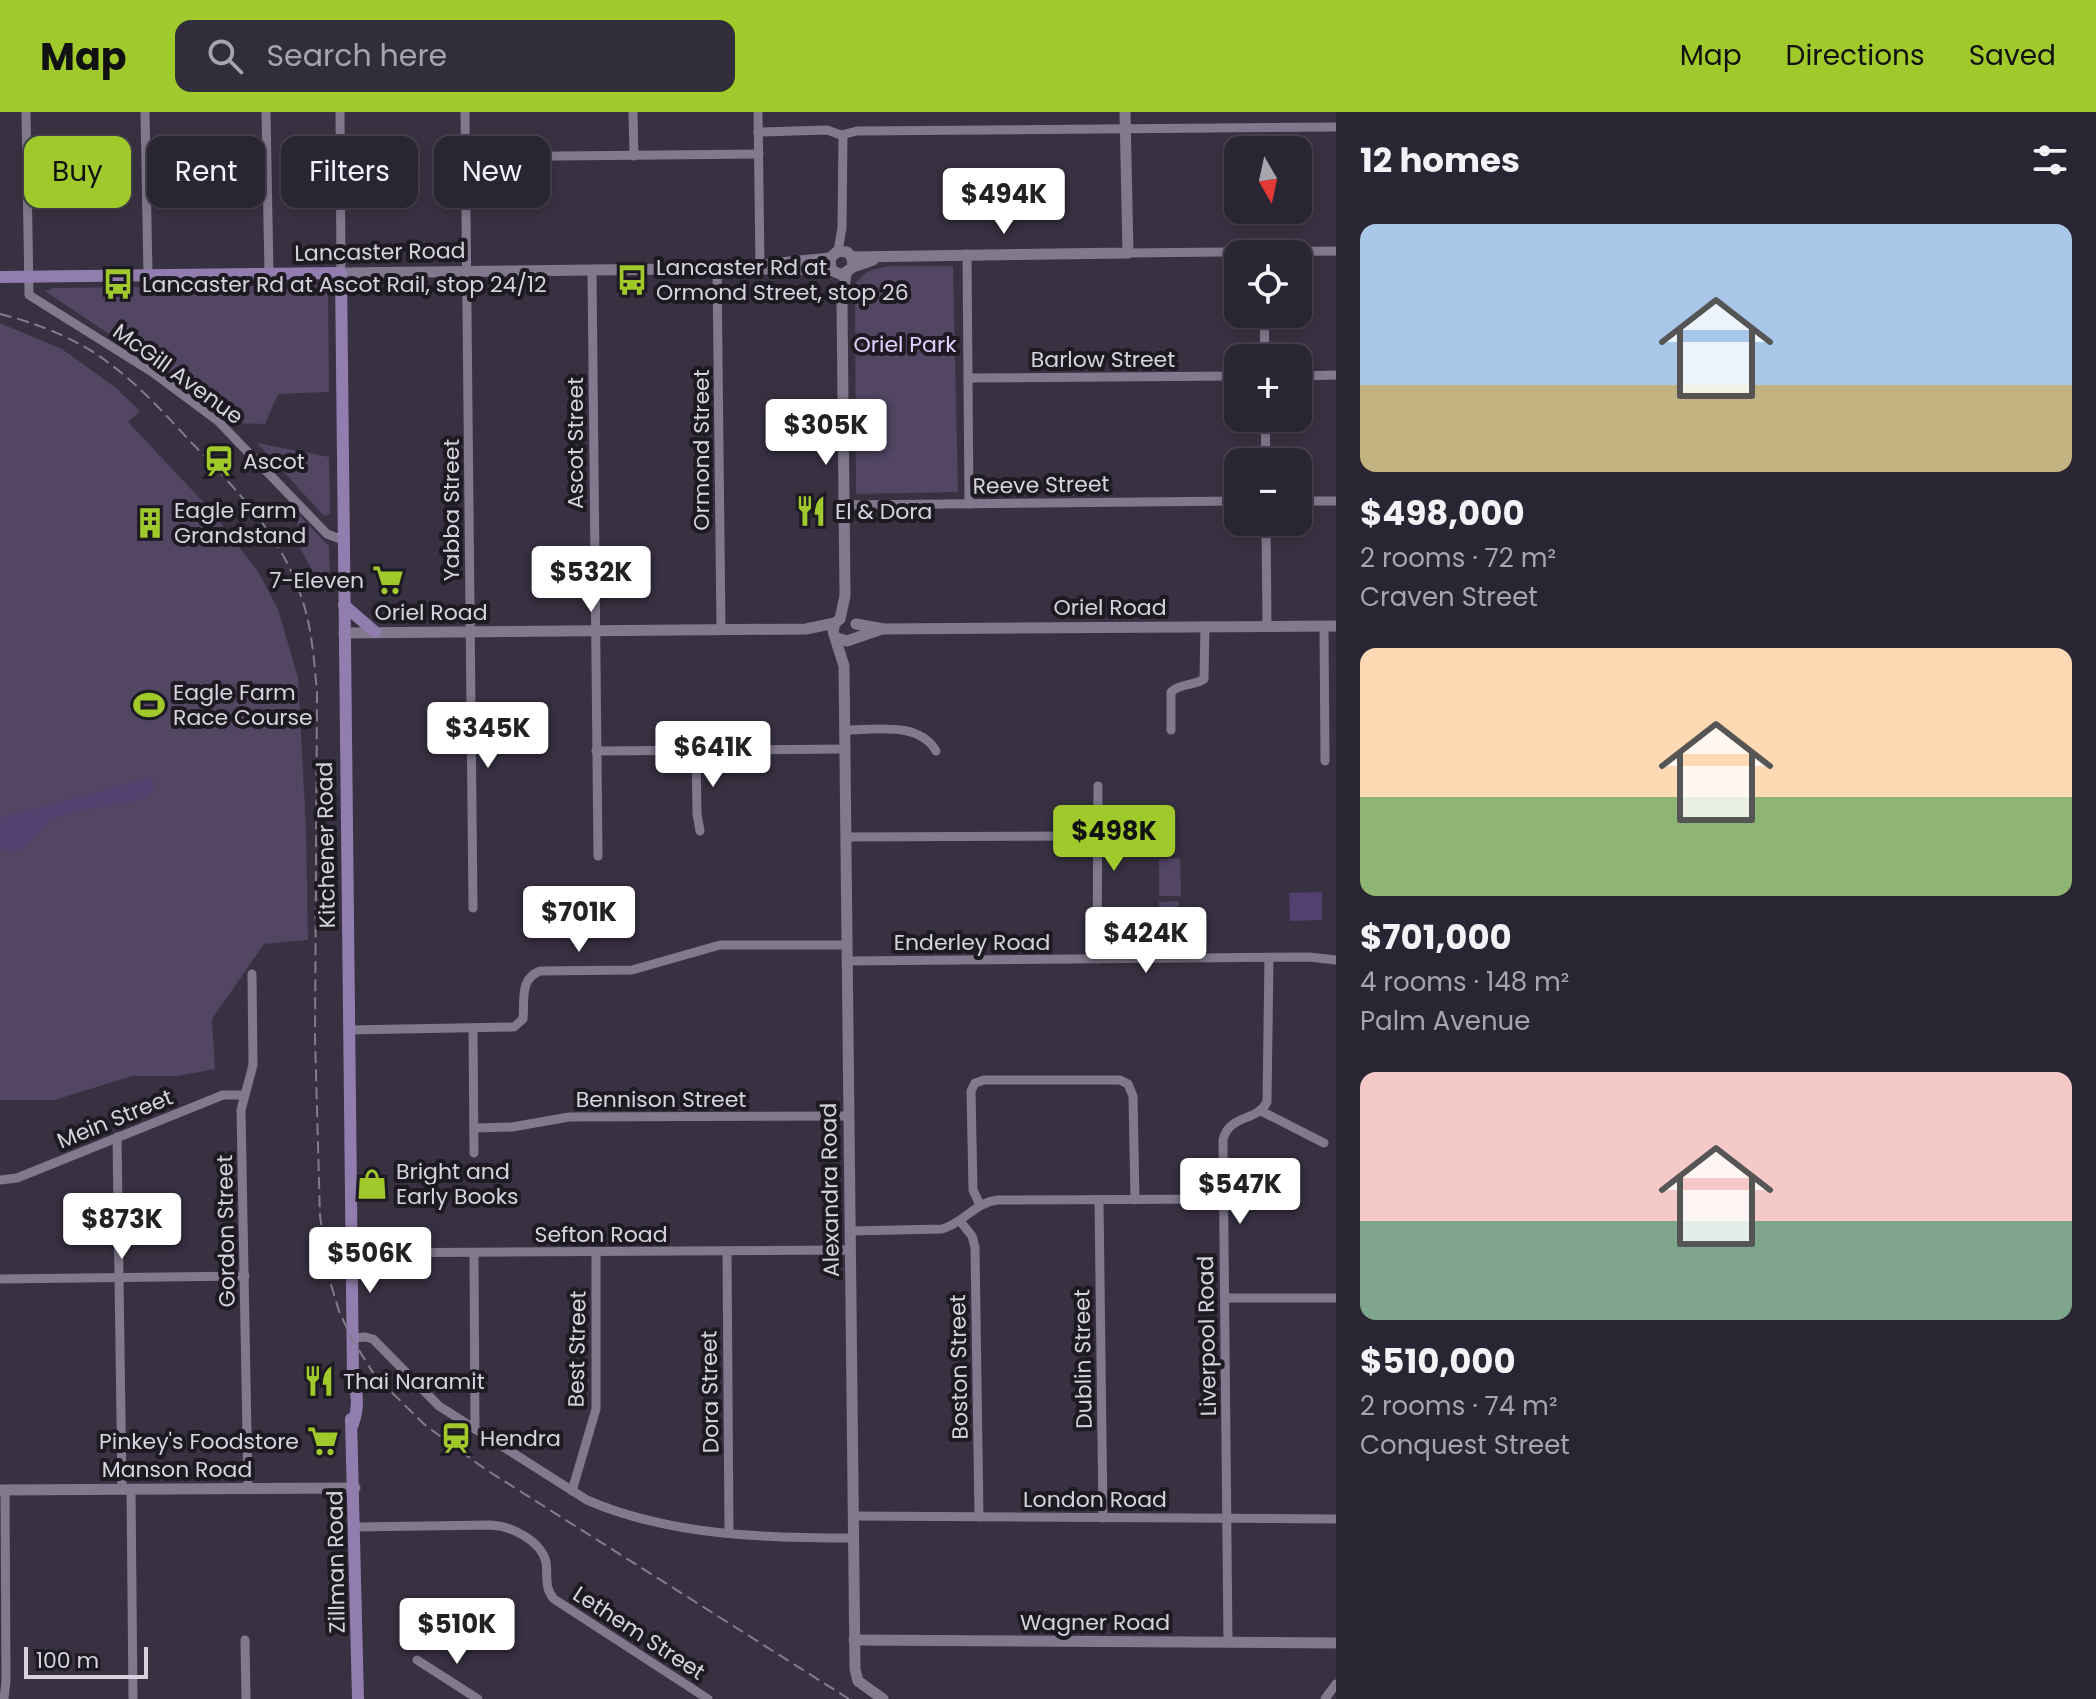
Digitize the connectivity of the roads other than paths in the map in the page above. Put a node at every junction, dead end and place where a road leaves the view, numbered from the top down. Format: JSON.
{"nodes":[{"id":1,"x":26,"y":112,"type":"edge"},
{"id":2,"x":145,"y":112,"type":"edge"},
{"id":3,"x":266,"y":112,"type":"edge"},
{"id":4,"x":340,"y":112,"type":"edge"},
{"id":5,"x":465,"y":112,"type":"edge"},
{"id":6,"x":633,"y":112,"type":"edge"},
{"id":7,"x":758,"y":112,"type":"edge"},
{"id":8,"x":1125,"y":112,"type":"edge"},
{"id":9,"x":1336,"y":127,"type":"edge"},
{"id":10,"x":1125,"y":128,"type":"junction"},
{"id":11,"x":758,"y":132,"type":"junction"},
{"id":12,"x":843,"y":135,"type":"junction"},
{"id":13,"x":465,"y":136,"type":"edge"},
{"id":14,"x":759,"y":154,"type":"junction"},
{"id":15,"x":550,"y":156,"type":"edge"},
{"id":16,"x":634,"y":156,"type":"junction"},
{"id":17,"x":466,"y":208,"type":"edge"},
{"id":18,"x":1336,"y":251,"type":"edge"},
{"id":19,"x":1312,"y":252,"type":"edge"},
{"id":20,"x":1128,"y":253,"type":"junction"},
{"id":21,"x":1224,"y":253,"type":"edge"},
{"id":22,"x":967,"y":254,"type":"junction"},
{"id":23,"x":841,"y":263,"type":"junction"},
{"id":24,"x":760,"y":268,"type":"junction"},
{"id":25,"x":717,"y":269,"type":"junction"},
{"id":26,"x":592,"y":270,"type":"junction"},
{"id":27,"x":467,"y":271,"type":"junction"},
{"id":28,"x":341,"y":273,"type":"junction"},
{"id":29,"x":269,"y":274,"type":"junction"},
{"id":30,"x":148,"y":275,"type":"junction"},
{"id":31,"x":28,"y":276,"type":"junction"},
{"id":32,"x":0,"y":277,"type":"edge"},
{"id":33,"x":1336,"y":375,"type":"edge"},
{"id":34,"x":1224,"y":376,"type":"edge"},
{"id":35,"x":1312,"y":376,"type":"edge"},
{"id":36,"x":968,"y":378,"type":"junction"},
{"id":37,"x":1224,"y":501,"type":"edge"},
{"id":38,"x":1312,"y":501,"type":"edge"},
{"id":39,"x":1336,"y":501,"type":"edge"},
{"id":40,"x":969,"y":504,"type":"junction"},
{"id":41,"x":844,"y":505,"type":"junction"},
{"id":42,"x":1266,"y":536,"type":"edge"},
{"id":43,"x":343,"y":540,"type":"junction"},
{"id":44,"x":344,"y":605,"type":"junction"},
{"id":45,"x":1205,"y":626,"type":"junction"},
{"id":46,"x":1267,"y":626,"type":"junction"},
{"id":47,"x":1330,"y":626,"type":"edge"},
{"id":48,"x":721,"y":630,"type":"junction"},
{"id":49,"x":845,"y":630,"type":"junction"},
{"id":50,"x":375,"y":632,"type":"junction"},
{"id":51,"x":595,"y":632,"type":"junction"},
{"id":52,"x":344,"y":633,"type":"junction"},
{"id":53,"x":471,"y":633,"type":"junction"},
{"id":54,"x":845,"y":730,"type":"junction"},
{"id":55,"x":1171,"y":730,"type":"dead end"},
{"id":56,"x":845,"y":749,"type":"junction"},
{"id":57,"x":696,"y":750,"type":"junction"},
{"id":58,"x":596,"y":751,"type":"junction"},
{"id":59,"x":936,"y":751,"type":"dead end"},
{"id":60,"x":1325,"y":761,"type":"dead end"},
{"id":61,"x":1098,"y":786,"type":"dead end"},
{"id":62,"x":700,"y":831,"type":"dead end"},
{"id":63,"x":1098,"y":836,"type":"junction"},
{"id":64,"x":846,"y":837,"type":"junction"},
{"id":65,"x":598,"y":856,"type":"dead end"},
{"id":66,"x":473,"y":908,"type":"dead end"},
{"id":67,"x":847,"y":945,"type":"junction"},
{"id":68,"x":1269,"y":958,"type":"junction"},
{"id":69,"x":1097,"y":959,"type":"junction"},
{"id":70,"x":1336,"y":960,"type":"edge"},
{"id":71,"x":848,"y":961,"type":"junction"},
{"id":72,"x":252,"y":974,"type":"dead end"},
{"id":73,"x":473,"y":1028,"type":"junction"},
{"id":74,"x":348,"y":1030,"type":"junction"},
{"id":75,"x":244,"y":1095,"type":"junction"},
{"id":76,"x":1261,"y":1111,"type":"junction"},
{"id":77,"x":849,"y":1116,"type":"junction"},
{"id":78,"x":474,"y":1128,"type":"junction"},
{"id":79,"x":117,"y":1137,"type":"junction"},
{"id":80,"x":1324,"y":1143,"type":"dead end"},
{"id":81,"x":474,"y":1153,"type":"dead end"},
{"id":82,"x":0,"y":1180,"type":"edge"},
{"id":83,"x":1223,"y":1199,"type":"junction"},
{"id":84,"x":1099,"y":1200,"type":"junction"},
{"id":85,"x":1135,"y":1200,"type":"junction"},
{"id":86,"x":980,"y":1205,"type":"junction"},
{"id":87,"x":960,"y":1221,"type":"junction"},
{"id":88,"x":850,"y":1231,"type":"junction"},
{"id":89,"x":850,"y":1250,"type":"junction"},
{"id":90,"x":727,"y":1251,"type":"junction"},
{"id":91,"x":596,"y":1252,"type":"junction"},
{"id":92,"x":352,"y":1253,"type":"junction"},
{"id":93,"x":474,"y":1253,"type":"junction"},
{"id":94,"x":245,"y":1276,"type":"junction"},
{"id":95,"x":120,"y":1277,"type":"junction"},
{"id":96,"x":0,"y":1279,"type":"edge"},
{"id":97,"x":1225,"y":1298,"type":"junction"},
{"id":98,"x":1336,"y":1298,"type":"edge"},
{"id":99,"x":352,"y":1338,"type":"junction"},
{"id":100,"x":475,"y":1429,"type":"junction"},
{"id":101,"x":355,"y":1488,"type":"junction"},
{"id":102,"x":127,"y":1489,"type":"junction"},
{"id":103,"x":248,"y":1489,"type":"junction"},
{"id":104,"x":2,"y":1490,"type":"edge"},
{"id":105,"x":572,"y":1491,"type":"junction"},
{"id":106,"x":854,"y":1516,"type":"junction"},
{"id":107,"x":979,"y":1517,"type":"junction"},
{"id":108,"x":1103,"y":1518,"type":"junction"},
{"id":109,"x":1227,"y":1518,"type":"junction"},
{"id":110,"x":1336,"y":1519,"type":"edge"},
{"id":111,"x":356,"y":1527,"type":"junction"},
{"id":112,"x":729,"y":1533,"type":"junction"},
{"id":113,"x":854,"y":1538,"type":"junction"},
{"id":114,"x":245,"y":1640,"type":"dead end"},
{"id":115,"x":854,"y":1640,"type":"junction"},
{"id":116,"x":1228,"y":1643,"type":"junction"},
{"id":117,"x":1336,"y":1643,"type":"edge"},
{"id":118,"x":417,"y":1660,"type":"dead end"},
{"id":119,"x":1336,"y":1684,"type":"edge"},
{"id":120,"x":4,"y":1699,"type":"edge"},
{"id":121,"x":133,"y":1699,"type":"edge"},
{"id":122,"x":246,"y":1699,"type":"edge"},
{"id":123,"x":358,"y":1699,"type":"edge"},
{"id":124,"x":478,"y":1699,"type":"edge"},
{"id":125,"x":708,"y":1699,"type":"edge"},
{"id":126,"x":883,"y":1699,"type":"edge"},
{"id":127,"x":1325,"y":1699,"type":"edge"}],
"edges":[{"from":1,"to":31,"type":"street","name":"McGill Avenue"},
{"from":2,"to":30,"type":"street"},
{"from":3,"to":29,"type":"street"},
{"from":4,"to":28,"type":"street","name":"Kitchener Road"},
{"from":5,"to":13,"type":"street","name":"Yabba Street"},
{"from":6,"to":16,"type":"street"},
{"from":7,"to":11,"type":"street"},
{"from":8,"to":10,"type":"street"},
{"from":9,"to":10,"type":"street"},
{"from":10,"to":12,"type":"street"},
{"from":10,"to":20,"type":"street"},
{"from":11,"to":12,"type":"street"},
{"from":11,"to":14,"type":"street"},
{"from":12,"to":23,"type":"street","name":"Alexandra Road"},
{"from":14,"to":16,"type":"street"},
{"from":14,"to":24,"type":"street"},
{"from":15,"to":16,"type":"street"},
{"from":17,"to":27,"type":"street","name":"Yabba Street"},
{"from":18,"to":19,"type":"street"},
{"from":20,"to":21,"type":"street"},
{"from":20,"to":22,"type":"street","name":"Lancaster Road"},
{"from":22,"to":23,"type":"street","name":"Lancaster Road"},
{"from":22,"to":36,"type":"street"},
{"from":23,"to":24,"type":"street","name":"Lancaster Road"},
{"from":23,"to":41,"type":"street","name":"Alexandra Road"},
{"from":24,"to":25,"type":"street","name":"Lancaster Road"},
{"from":25,"to":26,"type":"street","name":"Lancaster Road"},
{"from":25,"to":48,"type":"street","name":"Ormond Street"},
{"from":26,"to":27,"type":"street","name":"Lancaster Road"},
{"from":26,"to":51,"type":"street","name":"Ascot Street"},
{"from":27,"to":28,"type":"street","name":"Lancaster Road"},
{"from":27,"to":53,"type":"street","name":"Yabba Street"},
{"from":28,"to":29,"type":"main road","name":"Lancaster Road"},
{"from":28,"to":43,"type":"main road","name":"Kitchener Road"},
{"from":29,"to":30,"type":"main road","name":"Lancaster Road"},
{"from":30,"to":31,"type":"main road","name":"Lancaster Road"},
{"from":31,"to":32,"type":"main road","name":"Lancaster Road"},
{"from":31,"to":43,"type":"street","name":"McGill Avenue"},
{"from":33,"to":35,"type":"street"},
{"from":34,"to":36,"type":"street","name":"Barlow Street"},
{"from":36,"to":40,"type":"street"},
{"from":37,"to":40,"type":"street","name":"Reeve Street"},
{"from":38,"to":39,"type":"street"},
{"from":40,"to":41,"type":"street","name":"Reeve Street"},
{"from":41,"to":49,"type":"street","name":"Alexandra Road"},
{"from":42,"to":46,"type":"street"},
{"from":43,"to":44,"type":"main road","name":"Kitchener Road"},
{"from":44,"to":50,"type":"main road"},
{"from":44,"to":52,"type":"main road","name":"Kitchener Road"},
{"from":45,"to":46,"type":"street","name":"Oriel Road"},
{"from":45,"to":49,"type":"street","name":"Oriel Road"},
{"from":45,"to":55,"type":"street"},
{"from":46,"to":47,"type":"street","name":"Oriel Road"},
{"from":47,"to":60,"type":"street"},
{"from":48,"to":49,"type":"street","name":"Oriel Road"},
{"from":48,"to":51,"type":"street","name":"Oriel Road"},
{"from":49,"to":54,"type":"street","name":"Alexandra Road"},
{"from":50,"to":52,"type":"street","name":"Oriel Road"},
{"from":50,"to":53,"type":"street","name":"Oriel Road"},
{"from":51,"to":53,"type":"street","name":"Oriel Road"},
{"from":51,"to":58,"type":"street","name":"Ascot Street"},
{"from":52,"to":74,"type":"main road","name":"Kitchener Road"},
{"from":53,"to":66,"type":"street","name":"Yabba Street"},
{"from":54,"to":56,"type":"street","name":"Alexandra Road"},
{"from":54,"to":59,"type":"street"},
{"from":56,"to":57,"type":"street"},
{"from":56,"to":64,"type":"street","name":"Alexandra Road"},
{"from":57,"to":58,"type":"street"},
{"from":57,"to":62,"type":"street"},
{"from":58,"to":65,"type":"street","name":"Ascot Street"},
{"from":61,"to":63,"type":"street"},
{"from":63,"to":64,"type":"street"},
{"from":63,"to":69,"type":"street"},
{"from":64,"to":67,"type":"street","name":"Alexandra Road"},
{"from":67,"to":71,"type":"street","name":"Alexandra Road"},
{"from":67,"to":73,"type":"street"},
{"from":68,"to":69,"type":"street","name":"Enderley Road"},
{"from":68,"to":70,"type":"street","name":"Enderley Road"},
{"from":68,"to":76,"type":"street"},
{"from":69,"to":71,"type":"street","name":"Enderley Road"},
{"from":71,"to":77,"type":"street","name":"Alexandra Road"},
{"from":72,"to":75,"type":"street","name":"Gordon Street"},
{"from":73,"to":74,"type":"street"},
{"from":73,"to":78,"type":"street"},
{"from":74,"to":92,"type":"main road","name":"Kitchener Road"},
{"from":75,"to":79,"type":"street","name":"Mein Street"},
{"from":75,"to":94,"type":"street","name":"Gordon Street"},
{"from":76,"to":80,"type":"street"},
{"from":76,"to":83,"type":"street","name":"Liverpool Road"},
{"from":77,"to":78,"type":"street","name":"Bennison Street"},
{"from":77,"to":88,"type":"street","name":"Alexandra Road"},
{"from":78,"to":81,"type":"street"},
{"from":79,"to":82,"type":"street","name":"Mein Street"},
{"from":79,"to":95,"type":"street"},
{"from":83,"to":85,"type":"street"},
{"from":83,"to":97,"type":"street","name":"Liverpool Road"},
{"from":84,"to":85,"type":"street"},
{"from":84,"to":86,"type":"street"},
{"from":84,"to":108,"type":"street","name":"Dublin Street"},
{"from":85,"to":86,"type":"street"},
{"from":86,"to":87,"type":"street"},
{"from":87,"to":88,"type":"street"},
{"from":87,"to":107,"type":"street","name":"Boston Street"},
{"from":88,"to":89,"type":"street","name":"Alexandra Road"},
{"from":89,"to":90,"type":"street","name":"Sefton Road"},
{"from":89,"to":106,"type":"street","name":"Alexandra Road"},
{"from":90,"to":91,"type":"street","name":"Sefton Road"},
{"from":90,"to":112,"type":"street","name":"Dora Street"},
{"from":91,"to":93,"type":"street","name":"Sefton Road"},
{"from":91,"to":105,"type":"street","name":"Best Street"},
{"from":92,"to":93,"type":"street","name":"Sefton Road"},
{"from":92,"to":99,"type":"main road","name":"Kitchener Road"},
{"from":93,"to":100,"type":"street"},
{"from":94,"to":95,"type":"street"},
{"from":94,"to":103,"type":"street","name":"Gordon Street"},
{"from":95,"to":96,"type":"street"},
{"from":95,"to":102,"type":"street"},
{"from":97,"to":98,"type":"street"},
{"from":97,"to":109,"type":"street","name":"Liverpool Road"},
{"from":99,"to":100,"type":"street"},
{"from":99,"to":101,"type":"main road","name":"Zillman Road"},
{"from":100,"to":105,"type":"street"},
{"from":101,"to":103,"type":"street","name":"Manson Road"},
{"from":101,"to":111,"type":"main road","name":"Zillman Road"},
{"from":102,"to":103,"type":"street","name":"Manson Road"},
{"from":102,"to":104,"type":"street","name":"Manson Road"},
{"from":102,"to":121,"type":"street"},
{"from":104,"to":120,"type":"street"},
{"from":105,"to":112,"type":"street"},
{"from":106,"to":107,"type":"street","name":"London Road"},
{"from":106,"to":113,"type":"street","name":"Alexandra Road"},
{"from":107,"to":108,"type":"street","name":"London Road"},
{"from":108,"to":109,"type":"street","name":"London Road"},
{"from":109,"to":110,"type":"street","name":"London Road"},
{"from":109,"to":116,"type":"street","name":"Liverpool Road"},
{"from":111,"to":123,"type":"main road","name":"Zillman Road"},
{"from":111,"to":125,"type":"street","name":"Lethem Street"},
{"from":112,"to":113,"type":"street"},
{"from":113,"to":115,"type":"street","name":"Alexandra Road"},
{"from":114,"to":122,"type":"street"},
{"from":115,"to":116,"type":"street","name":"Wagner Road"},
{"from":115,"to":126,"type":"street","name":"Alexandra Road"},
{"from":116,"to":117,"type":"street","name":"Wagner Road"},
{"from":118,"to":124,"type":"street"},
{"from":119,"to":127,"type":"street"}]}
